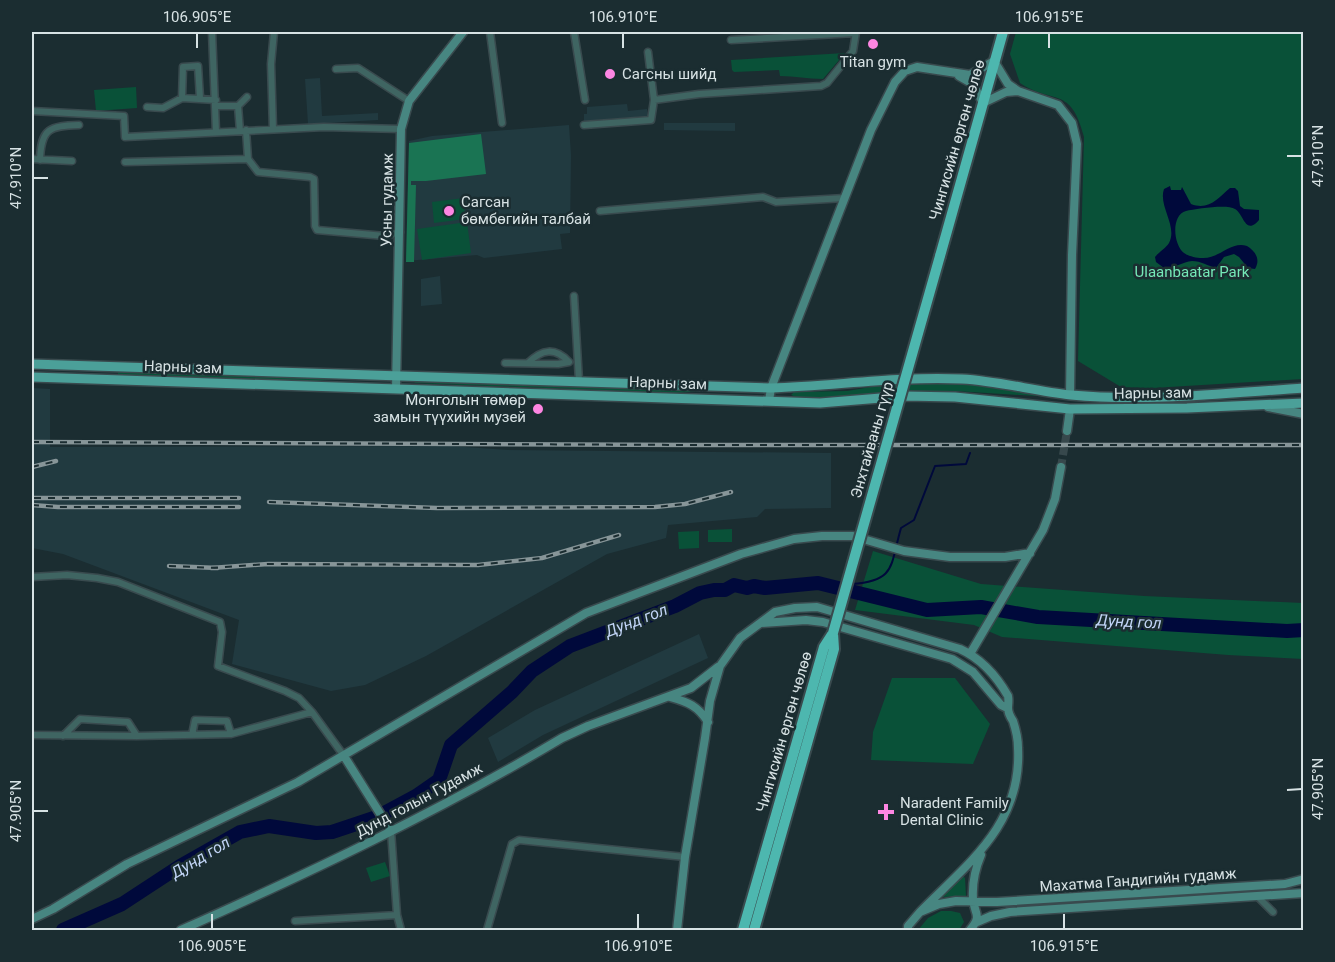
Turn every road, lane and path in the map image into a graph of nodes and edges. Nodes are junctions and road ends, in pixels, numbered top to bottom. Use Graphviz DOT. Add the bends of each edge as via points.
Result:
graph roads {
  1 [pos="212,32"];
  2 [pos="274,32"];
  3 [pos="463,32"];
  4 [pos="490,32"];
  5 [pos="574,32"];
  6 [pos="856,32"];
  7 [pos="1003,32"];
  8 [pos="731,40"];
  9 [pos="648,52"];
  10 [pos="994,61"];
  11 [pos="336,69"];
  12 [pos="956,74"];
  13 [pos="1018,91"];
  14 [pos="247,97"];
  15 [pos="182,98"];
  16 [pos="200,98"];
  17 [pos="585,100"];
  18 [pos="654,100"];
  19 [pos="409,101"];
  20 [pos="216,103"];
  21 [pos="983,103"];
  22 [pos="238,106"];
  23 [pos="147,107"];
  24 [pos="32,111"];
  25 [pos="502,123"];
  26 [pos="79,125"];
  27 [pos="584,125"];
  28 [pos="273,129"];
  29 [pos="401,129"];
  30 [pos="243,130"];
  31 [pos="216,132"];
  32 [pos="32,159"];
  33 [pos="248,159"];
  34 [pos="40,160"];
  35 [pos="72,161"];
  36 [pos="125,162"];
  37 [pos="845,198"];
  38 [pos="600,212"];
  39 [pos="400,232"];
  40 [pos="940,256"];
  41 [pos="574,296"];
  42 [pos="505,363"];
  43 [pos="528,363"];
  44 [pos="32,364"];
  45 [pos="108,367"];
  46 [pos="396,376"];
  47 [pos="32,377"];
  48 [pos="81,379"];
  49 [pos="579,381"];
  50 [pos="771,388"];
  51 [pos="1304,388"];
  52 [pos="396,389"];
  53 [pos="1070,394"];
  54 [pos="769,401"];
  55 [pos="1304,403"];
  56 [pos="1261,405"];
  57 [pos="1070,409"];
  58 [pos="1304,414"];
  59 [pos="1067,431"];
  60 [pos="1061,466"];
  61 [pos="1030,553"];
  62 [pos="32,577"];
  63 [pos="760,623"];
  64 [pos="833,633"];
  65 [pos="970,654"];
  66 [pos="720,666"];
  67 [pos="670,697"];
  68 [pos="1007,708"];
  69 [pos="312,712"];
  70 [pos="708,722"];
  71 [pos="231,734"];
  72 [pos="32,735"];
  73 [pos="192,735"];
  74 [pos="63,736"];
  75 [pos="137,736"];
  76 [pos="344,756"];
  77 [pos="391,831"];
  78 [pos="983,850"];
  79 [pos="685,857"];
  80 [pos="1304,879"];
  81 [pos="1304,892"];
  82 [pos="1257,896"];
  83 [pos="973,903"];
  84 [pos="920,912"];
  85 [pos="1273,912"];
  86 [pos="397,915"];
  87 [pos="32,919"];
  88 [pos="295,921"];
  89 [pos="977,922"];
  90 [pos="907,929"];
  91 [pos="181,930"];
  92 [pos="401,930"];
  93 [pos="487,930"];
  94 [pos="677,930"];
  95 [pos="743,930"];
  96 [pos="754,930"];
  97 [pos="970,930"];
  1 -- 20 [label="street"];
  2 -- 28 [label="street" via="270,64"];
  3 -- 19 [label="main road, Усны гудамж"];
  4 -- 25 [label="street"];
  5 -- 17 [label="street"];
  6 -- 8 [label="street"];
  6 -- 18 [label="street" via="853,51 821,86"];
  7 -- 10 [label="highway, Чингисийн өргөн чөлөө"];
  9 -- 18 [label="street"];
  10 -- 12 [label="main road" via="970,75"];
  10 -- 13 [label="main road" via="1008,84"];
  10 -- 21 [label="highway, Чингисийн өргөн чөлөө"];
  11 -- 19 [label="street" via="358,68"];
  12 -- 21 [label="main road" via="972,84"];
  12 -- 37 [label="main road" via="922,67 905,71 895,81"];
  13 -- 21 [label="main road"];
  13 -- 53 [label="main road" via="1058,105 1072,123 1077,144"];
  14 -- 22 [label="street"];
  15 -- 16 [label="street"];
  15 -- 16 [label="street" via="183,67 198,66"];
  15 -- 23 [label="street" via="163,108"];
  16 -- 20 [label="street"];
  18 -- 27 [label="street" via="651,120"];
  19 -- 29 [label="main road, Усны гудамж"];
  20 -- 22 [label="street"];
  20 -- 31 [label="street"];
  21 -- 40 [label="highway, Чингисийн өргөн чөлөө"];
  22 -- 30 [label="street"];
  24 -- 31 [label="street" via="124,116 125,137"];
  26 -- 34 [label="street" via="48,130 40,144"];
  28 -- 29 [label="street"];
  28 -- 30 [label="street"];
  29 -- 39 [label="main road, Усны гудамж"];
  30 -- 31 [label="street"];
  30 -- 33 [label="street"];
  32 -- 34 [label="street"];
  33 -- 36 [label="street"];
  33 -- 39 [label="street" via="258,172 314,179 317,230 385,236"];
  34 -- 35 [label="street"];
  37 -- 38 [label="street" via="776,202 764,197"];
  37 -- 50 [label="main road"];
  39 -- 46 [label="main road, Усны гудамж"];
  40 -- 64 [label="highway, Энхтайваны гүүр, bridge"];
  41 -- 49 [label="street"];
  42 -- 43 [label="street"];
  43 -- 43 [label="street" via="549,350 569,362 558,364"];
  44 -- 45 [label="main road, Нарны зам"];
  45 -- 46 [label="main road, Нарны зам"];
  45 -- 48 [label="main road" via="115,370 113,375"];
  46 -- 49 [label="main road, Нарны зам"];
  46 -- 52 [label="main road, Усны гудамж"];
  47 -- 48 [label="main road, Нарны зам"];
  48 -- 52 [label="main road, Нарны зам"];
  49 -- 50 [label="main road, Нарны зам"];
  50 -- 53 [label="main road, Нарны зам" via="964,379"];
  50 -- 54 [label="main road"];
  51 -- 53 [label="main road, Нарны зам" via="1176,396"];
  52 -- 54 [label="main road, Нарны зам"];
  54 -- 57 [label="main road, Нарны зам" via="820,403 904,396 955,397"];
  55 -- 56 [label="main road, Нарны зам"];
  56 -- 57 [label="main road, Нарны зам"];
  56 -- 58 [label="main road"];
  57 -- 59 [label="main road"];
  60 -- 61 [label="main road" via="1055,499"];
  61 -- 65 [label="main road"];
  61 -- 76 [label="main road" via="960,558 904,551 853,536 822,536 794,539 741,554 586,613"];
  62 -- 69 [label="street" via="67,575 118,582 213,618 220,622 222,632 218,666 285,690"];
  63 -- 65 [label="main road" via="782,610 817,607"];
  63 -- 66 [label="main road" via="740,638"];
  63 -- 68 [label="main road" via="823,622 952,660 973,672"];
  64 -- 95 [label="highway, Чингисийн өргөн чөлөө" via="824,646"];
  64 -- 96 [label="highway, Чингисийн өргөн чөлөө" via="834,649"];
  65 -- 68 [label="main road" via="996,677 1008,696"];
  66 -- 67 [label="main road, Дунд голын Гудамж" via="691,688"];
  66 -- 70 [label="main road"];
  67 -- 70 [label="main road" via="693,704"];
  67 -- 77 [label="main road, Дунд голын Гудамж" via="571,734"];
  68 -- 78 [label="main road" via="1016,730 1016,784 1005,815"];
  69 -- 71 [label="street"];
  69 -- 76 [label="street"];
  70 -- 79 [label="main road"];
  71 -- 73 [label="street"];
  71 -- 73 [label="street" via="227,722 195,720"];
  72 -- 74 [label="street"];
  73 -- 75 [label="street"];
  74 -- 75 [label="street"];
  74 -- 75 [label="street" via="80,719 128,722"];
  76 -- 77 [label="main road"];
  76 -- 87 [label="main road" via="127,864"];
  77 -- 86 [label="street"];
  77 -- 91 [label="main road, Дунд голын Гудамж"];
  78 -- 83 [label="main road" via="974,873"];
  78 -- 84 [label="main road"];
  79 -- 93 [label="street" via="519,840 512,844"];
  79 -- 94 [label="main road"];
  80 -- 83 [label="main road, Махатма Гандигийн гудамж" via="1285,884"];
  81 -- 82 [label="main road, Махатма Гандигийн гудамж"];
  82 -- 85 [label="street"];
  82 -- 89 [label="main road, Махатма Гандигийн гудамж" via="1010,912"];
  83 -- 84 [label="main road, Махатма Гандигийн гудамж" via="945,903"];
  83 -- 89 [label="main road"];
  84 -- 90 [label="main road"];
  86 -- 88 [label="street"];
  86 -- 92 [label="street"];
  89 -- 97 [label="main road"];
}
